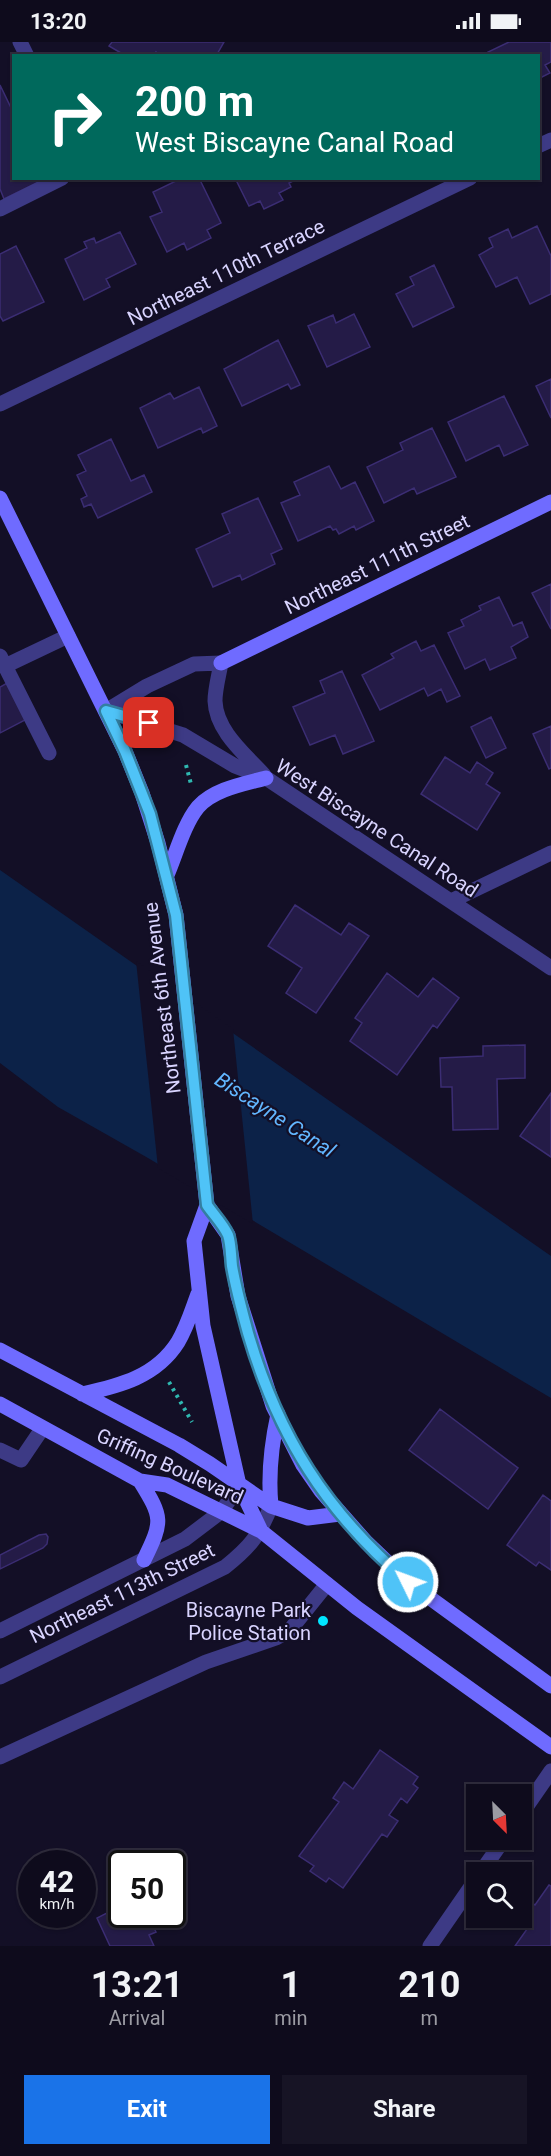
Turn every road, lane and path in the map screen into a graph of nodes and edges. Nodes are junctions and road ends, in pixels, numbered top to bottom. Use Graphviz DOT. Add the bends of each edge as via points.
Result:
graph roads {
  1 [pos="58,180"];
  2 [pos="466,180"];
  3 [pos="0,209"];
  4 [pos="0,404"];
  5 [pos="0,498"];
  6 [pos="551,502"];
  7 [pos="68,636"];
  8 [pos="3,661"];
  9 [pos="221,663"];
  10 [pos="106,711"];
  11 [pos="49,753"];
  12 [pos="185,762"];
  13 [pos="266,778"];
  14 [pos="194,793"];
  15 [pos="551,853"];
  16 [pos="167,875"];
  17 [pos="451,902"];
  18 [pos="551,968"];
  19 [pos="207,1205"];
  20 [pos="199,1291"];
  21 [pos="0,1350"];
  22 [pos="167,1379"];
  23 [pos="82,1394"];
  24 [pos="0,1404"];
  25 [pos="278,1414"];
  26 [pos="42,1428"];
  27 [pos="187,1430"];
  28 [pos="0,1450"];
  29 [pos="140,1480"];
  30 [pos="239,1485"];
  31 [pos="271,1506"];
  32 [pos="222,1511"];
  33 [pos="340,1514"];
  34 [pos="261,1531"];
  35 [pos="144,1560"];
  36 [pos="327,1584"];
  37 [pos="0,1631"];
  38 [pos="0,1677"];
  39 [pos="551,1686"];
  40 [pos="551,1747"];
  41 [pos="0,1757"];
  42 [pos="551,1771"];
  43 [pos="532,1799"];
  44 [pos="466,1894"];
  45 [pos="430,1946"];
  1 -- 3 [label="street"];
  2 -- 4 [label="street, Northeast 110th Terrace"];
  5 -- 7 [label="main road, Northeast 6th Avenue"];
  6 -- 9 [label="main road, Northeast 111th Street"];
  7 -- 8 [label="street"];
  7 -- 10 [label="main road, Northeast 6th Avenue"];
  8 -- 11 [label="street"];
  9 -- 10 [label="street" via="194,664"];
  9 -- 13 [label="street" via="216,713 231,738"];
  10 -- 13 [label="street, West Biscayne Canal Road" via="183,735 235,766"];
  10 -- 16 [label="main road, Northeast 6th Avenue" via="142,793"];
  12 -- 14 [label="path"];
  13 -- 16 [label="main road" via="219,793 199,806"];
  13 -- 17 [label="street, West Biscayne Canal Road"];
  15 -- 17 [label="street"];
  16 -- 19 [label="main road, Northeast 6th Avenue" via="176,915"];
  17 -- 18 [label="street, West Biscayne Canal Road"];
  19 -- 20 [label="main road, Northeast 6th Avenue" via="194,1241"];
  19 -- 25 [label="main road, Northeast 6th Avenue" via="228,1235 238,1296"];
  20 -- 23 [label="main road" via="180,1337 159,1364 133,1381"];
  20 -- 30 [label="main road, Northeast 6th Avenue" via="208,1351"];
  21 -- 23 [label="main road, Griffing Boulevard"];
  22 -- 27 [label="path" via="194,1422"];
  23 -- 30 [label="main road, Griffing Boulevard" via="179,1445"];
  24 -- 26 [label="main road, Griffing Boulevard"];
  25 -- 31 [label="main road" via="271,1449"];
  25 -- 33 [label="main road, Northeast 6th Avenue" via="303,1464"];
  26 -- 28 [label="street" via="21,1460"];
  26 -- 29 [label="main road, Griffing Boulevard"];
  29 -- 32 [label="main road, Griffing Boulevard" via="167,1485"];
  29 -- 35 [label="main road" via="158,1513 159,1526"];
  30 -- 31 [label="main road, Griffing Boulevard"];
  30 -- 32 [label="street, Northeast 113th Street"];
  30 -- 34 [label="main road, Griffing Boulevard"];
  31 -- 33 [label="main road, Griffing Boulevard" via="308,1518"];
  31 -- 34 [label="street, Northeast 113th Street"];
  32 -- 34 [label="main road, Griffing Boulevard"];
  32 -- 35 [label="street, Northeast 113th Street" via="185,1539"];
  33 -- 39 [label="main road, Northeast 6th Avenue" via="408,1582"];
  34 -- 36 [label="main road, Griffing Boulevard"];
  34 -- 38 [label="street, Northeast 113th Street" via="225,1567"];
  35 -- 37 [label="street, Northeast 113th Street"];
  36 -- 40 [label="main road, Griffing Boulevard"];
  36 -- 41 [label="street" via="290,1630 276,1638 206,1662"];
  42 -- 43 [label="street"];
  44 -- 45 [label="street"];
}
